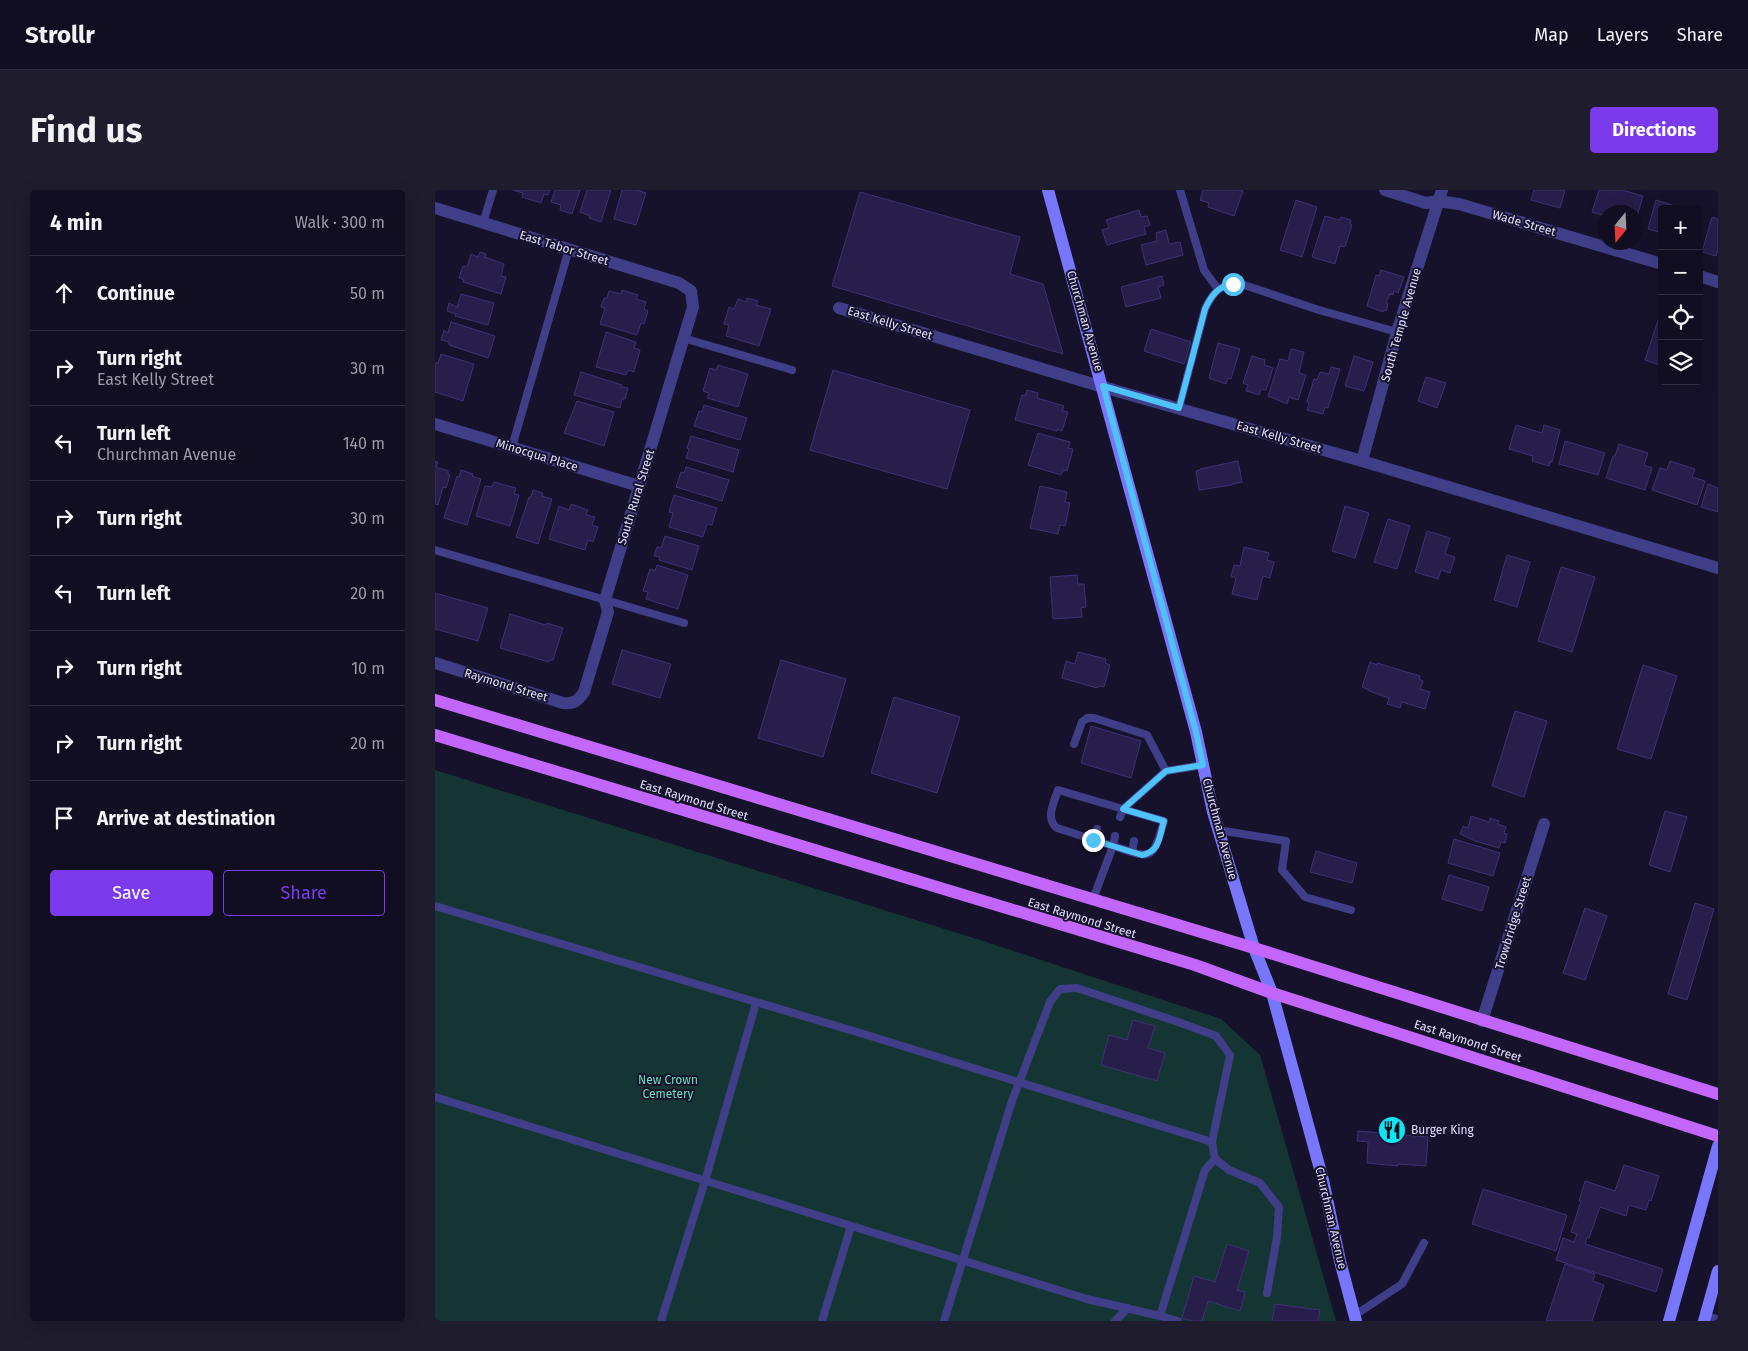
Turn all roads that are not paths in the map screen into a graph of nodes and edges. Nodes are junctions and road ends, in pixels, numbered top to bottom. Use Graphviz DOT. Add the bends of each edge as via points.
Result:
graph roads {
  1 [pos="493,190"];
  2 [pos="1048,190"];
  3 [pos="1181,190"];
  4 [pos="1385,190"];
  5 [pos="1440,196"];
  6 [pos="436,212"];
  7 [pos="483,223"];
  8 [pos="569,249"];
  9 [pos="1658,263"];
  10 [pos="1703,277"];
  11 [pos="1718,282"];
  12 [pos="1219,289"];
  13 [pos="691,291"];
  14 [pos="839,308"];
  15 [pos="1397,332"];
  16 [pos="683,338"];
  17 [pos="792,370"];
  18 [pos="1103,386"];
  19 [pos="1179,408"];
  20 [pos="435,424"];
  21 [pos="512,447"];
  22 [pos="1362,461"];
  23 [pos="639,486"];
  24 [pos="435,550"];
  25 [pos="1718,568"];
  26 [pos="605,600"];
  27 [pos="684,623"];
  28 [pos="435,663"];
  29 [pos="435,700"];
  30 [pos="577,702"];
  31 [pos="435,735"];
  32 [pos="1074,744"];
  33 [pos="1203,765"];
  34 [pos="1166,771"];
  35 [pos="1123,809"];
  36 [pos="1120,817"];
  37 [pos="1075,823"];
  38 [pos="1544,824"];
  39 [pos="1097,828"];
  40 [pos="1218,830"];
  41 [pos="1071,832"];
  42 [pos="1115,836"];
  43 [pos="1093,840"];
  44 [pos="1134,841"];
  45 [pos="1113,846"];
  46 [pos="1132,852"];
  47 [pos="1093,900"];
  48 [pos="435,906"];
  49 [pos="1351,910"];
  50 [pos="1254,948"];
  51 [pos="1272,994"];
  52 [pos="756,1003"];
  53 [pos="1482,1021"];
  54 [pos="1020,1083"];
  55 [pos="1718,1094"];
  56 [pos="435,1098"];
  57 [pos="1718,1136"];
  58 [pos="1212,1142"];
  59 [pos="1718,1146"];
  60 [pos="1215,1159"];
  61 [pos="705,1181"];
  62 [pos="851,1226"];
  63 [pos="1424,1243"];
  64 [pos="963,1261"];
  65 [pos="1718,1270"];
  66 [pos="1267,1292"];
  67 [pos="1128,1308"];
  68 [pos="1161,1316"];
  69 [pos="1355,1318"];
  70 [pos="1705,1318"];
  71 [pos="1718,1319"];
  72 [pos="661,1321"];
  73 [pos="822,1321"];
  74 [pos="944,1321"];
  75 [pos="1115,1321"];
  76 [pos="1178,1321"];
  77 [pos="1669,1321"];
  1 -- 7 [label="lane"];
  2 -- 18 [label="main road, Churchman Avenue"];
  3 -- 12 [label="lane" via="1204,270"];
  4 -- 5 [label="street, Wade Street" via="1426,203"];
  5 -- 9 [label="street, Wade Street"];
  5 -- 15 [label="street, South Temple Avenue"];
  6 -- 7 [label="street, East Tabor Street"];
  7 -- 8 [label="street, East Tabor Street"];
  8 -- 13 [label="street, East Tabor Street" via="679,283"];
  8 -- 21 [label="lane"];
  10 -- 11 [label="street"];
  12 -- 15 [label="lane" via="1233,284 1244,286"];
  12 -- 19 [label="lane" via="1205,309"];
  13 -- 16 [label="street, South Rural Street" via="693,307"];
  14 -- 18 [label="street, East Kelly Street"];
  15 -- 22 [label="street, South Temple Avenue"];
  16 -- 17 [label="lane"];
  16 -- 23 [label="street, South Rural Street"];
  18 -- 19 [label="street, East Kelly Street"];
  18 -- 33 [label="main road, Churchman Avenue"];
  19 -- 22 [label="street, East Kelly Street"];
  20 -- 21 [label="street, Minocqua Place"];
  21 -- 23 [label="street, Minocqua Place"];
  22 -- 25 [label="street, East Kelly Street"];
  23 -- 26 [label="street, South Rural Street"];
  24 -- 26 [label="lane"];
  26 -- 27 [label="lane"];
  26 -- 30 [label="street, South Rural Street" via="608,612"];
  28 -- 30 [label="street, Raymond Street" via="563,703"];
  29 -- 47 [label="main road, East Raymond Street"];
  31 -- 51 [label="main road, East Raymond Street" via="1195,966"];
  32 -- 34 [label="lane" via="1082,722 1094,718 1147,735"];
  33 -- 34 [label="lane"];
  33 -- 40 [label="main road, Churchman Avenue"];
  34 -- 35 [label="lane"];
  35 -- 36 [label="lane"];
  35 -- 41 [label="lane" via="1082,800 1058,786 1050,818 1057,828"];
  35 -- 46 [label="lane" via="1141,819 1164,821 1156,848 1150,854"];
  37 -- 41 [label="lane"];
  38 -- 53 [label="street, Trowbridge Street"];
  39 -- 43 [label="lane"];
  40 -- 49 [label="lane" via="1286,841 1282,870 1305,897"];
  40 -- 50 [label="main road, Churchman Avenue"];
  41 -- 43 [label="lane"];
  42 -- 45 [label="lane"];
  43 -- 45 [label="lane"];
  44 -- 46 [label="lane"];
  45 -- 46 [label="lane"];
  45 -- 47 [label="lane"];
  47 -- 50 [label="main road, East Raymond Street"];
  48 -- 52 [label="lane"];
  50 -- 51 [label="main road, Churchman Avenue"];
  50 -- 53 [label="main road, East Raymond Street"];
  51 -- 57 [label="main road, East Raymond Street"];
  51 -- 69 [label="main road, Churchman Avenue" via="1323,1180"];
  52 -- 54 [label="lane"];
  52 -- 61 [label="lane"];
  53 -- 55 [label="main road, East Raymond Street"];
  54 -- 58 [label="lane"];
  54 -- 58 [label="lane" via="1050,1002 1060,989 1077,988 1215,1036 1230,1055"];
  54 -- 64 [label="lane"];
  56 -- 61 [label="lane"];
  58 -- 60 [label="lane"];
  59 -- 77 [label="main road"];
  60 -- 66 [label="lane" via="1229,1170 1260,1183 1279,1207"];
  60 -- 68 [label="lane" via="1205,1170"];
  61 -- 62 [label="lane"];
  61 -- 72 [label="lane"];
  62 -- 64 [label="lane"];
  62 -- 73 [label="lane"];
  63 -- 69 [label="lane" via="1402,1284"];
  64 -- 67 [label="lane" via="1087,1299"];
  64 -- 74 [label="lane"];
  65 -- 70 [label="main road"];
  67 -- 68 [label="lane"];
  67 -- 75 [label="lane"];
  68 -- 76 [label="lane"];
  70 -- 71 [label="lane"];
}
